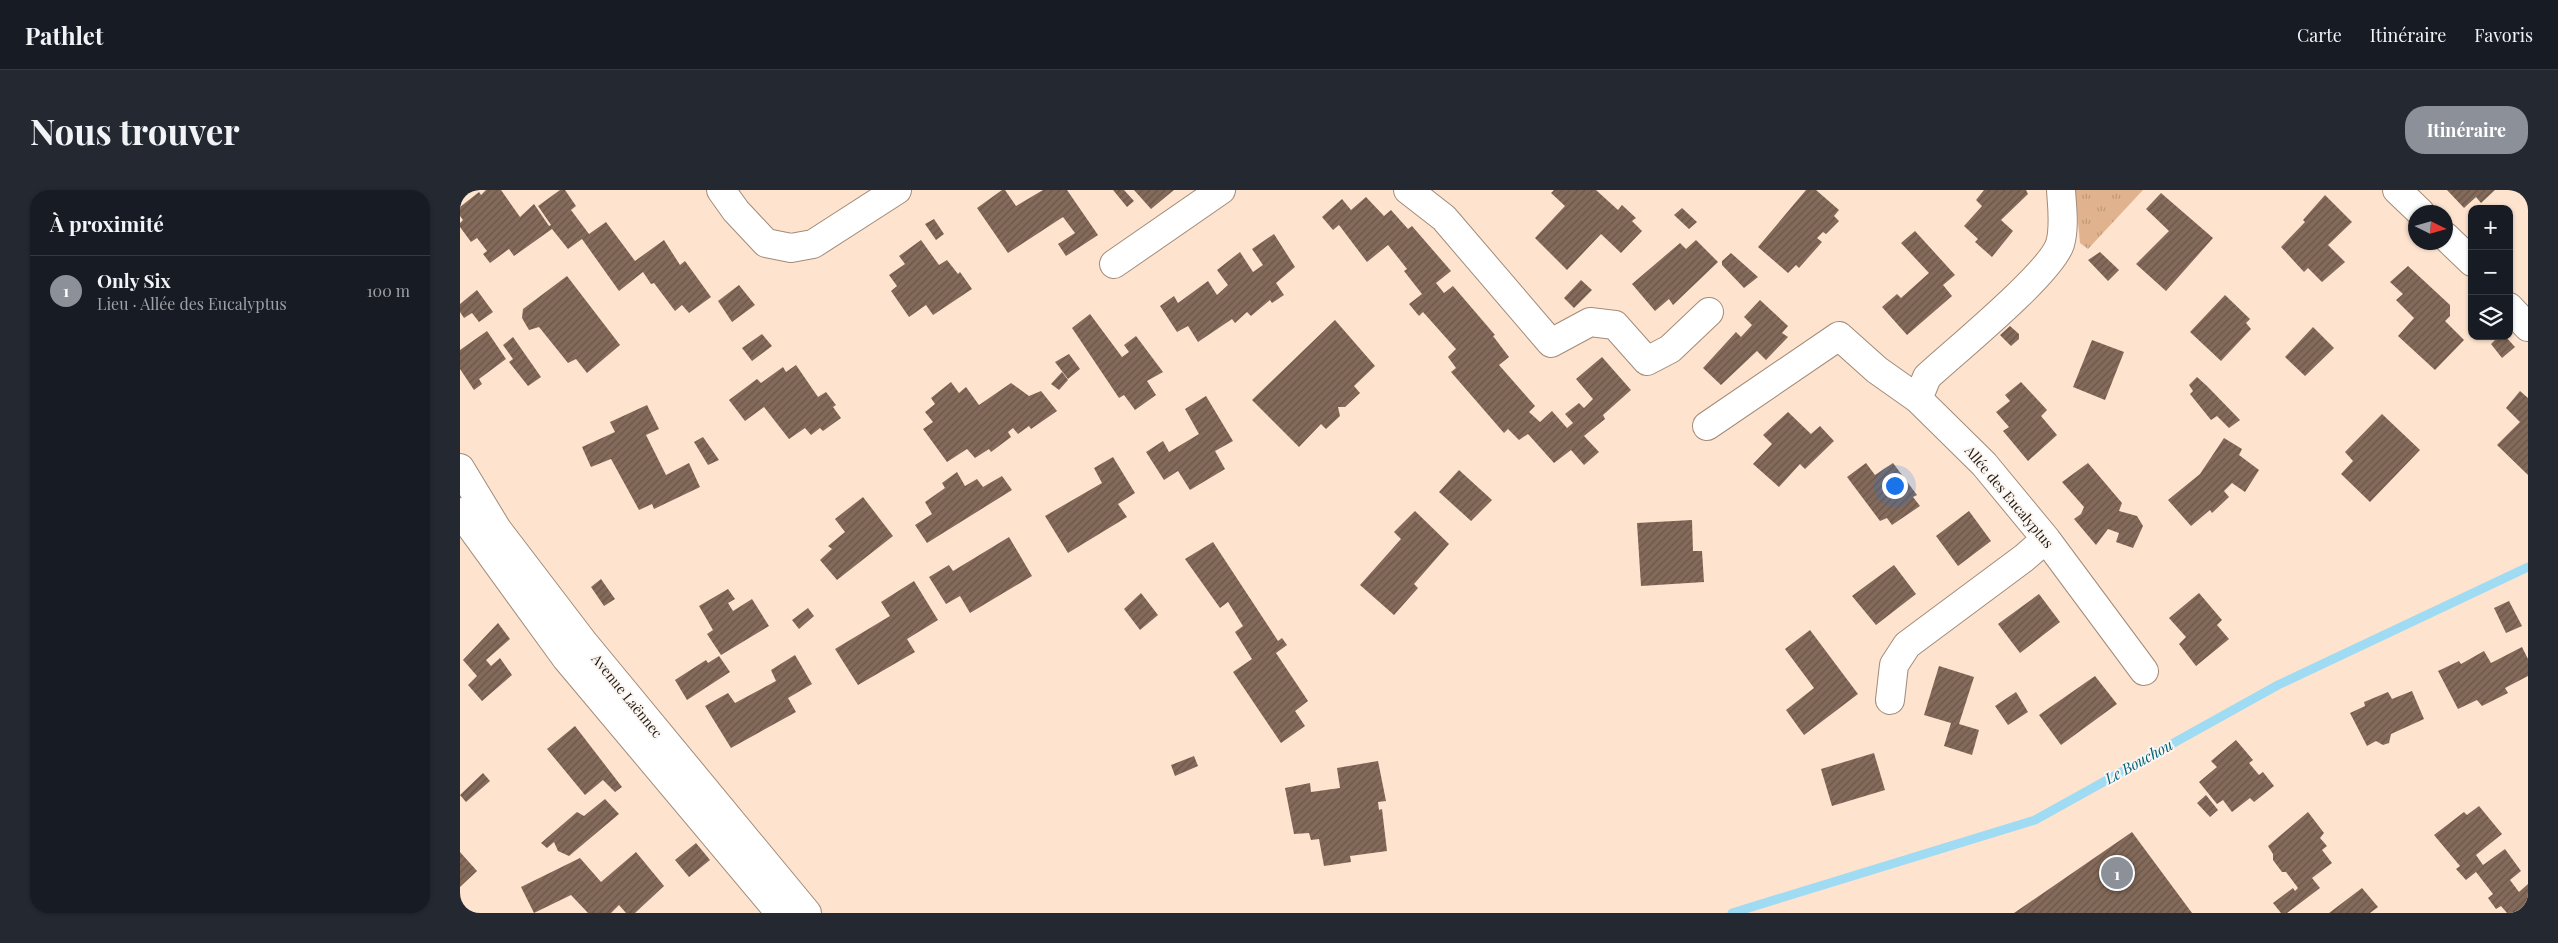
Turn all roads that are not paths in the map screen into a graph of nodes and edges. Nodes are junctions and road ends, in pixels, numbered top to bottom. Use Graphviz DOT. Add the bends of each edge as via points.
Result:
graph roads {
  1 [pos="721,190"];
  2 [pos="897,190"];
  3 [pos="1221,190"];
  4 [pos="1408,190"];
  5 [pos="2061,190"];
  6 [pos="2397,190"];
  7 [pos="2413,205"];
  8 [pos="2453,244"];
  9 [pos="2468,258"];
  10 [pos="1114,264"];
  11 [pos="2513,311"];
  12 [pos="1709,312"];
  13 [pos="2528,327"];
  14 [pos="1918,399"];
  15 [pos="1707,426"];
  16 [pos="460,468"];
  17 [pos="460,512"];
  18 [pos="2046,539"];
  19 [pos="2144,672"];
  20 [pos="1890,700"];
  21 [pos="780,913"];
  22 [pos="807,913"];
  1 -- 2 [label="main road" via="766,243 791,248 813,244"];
  3 -- 10 [label="main road"];
  4 -- 12 [label="main road" via="1444,218 1550,343 1590,322 1614,324 1647,360 1670,349"];
  5 -- 14 [label="main road" via="2063,220 2060,245 2039,275 1927,377"];
  6 -- 7 [label="main road"];
  8 -- 9 [label="main road"];
  11 -- 13 [label="main road"];
  14 -- 15 [label="main road, Allée des Eucalyptus" via="1877,370 1840,336"];
  14 -- 18 [label="main road, Allée des Eucalyptus" via="1984,464"];
  16 -- 22 [label="main road, Avenue Laënnec" via="497,529 578,636"];
  17 -- 21 [label="main road, Avenue Laënnec" via="566,658"];
  18 -- 19 [label="main road, Allée des Eucalyptus"];
  18 -- 20 [label="main road" via="1907,645 1894,665"];
}
